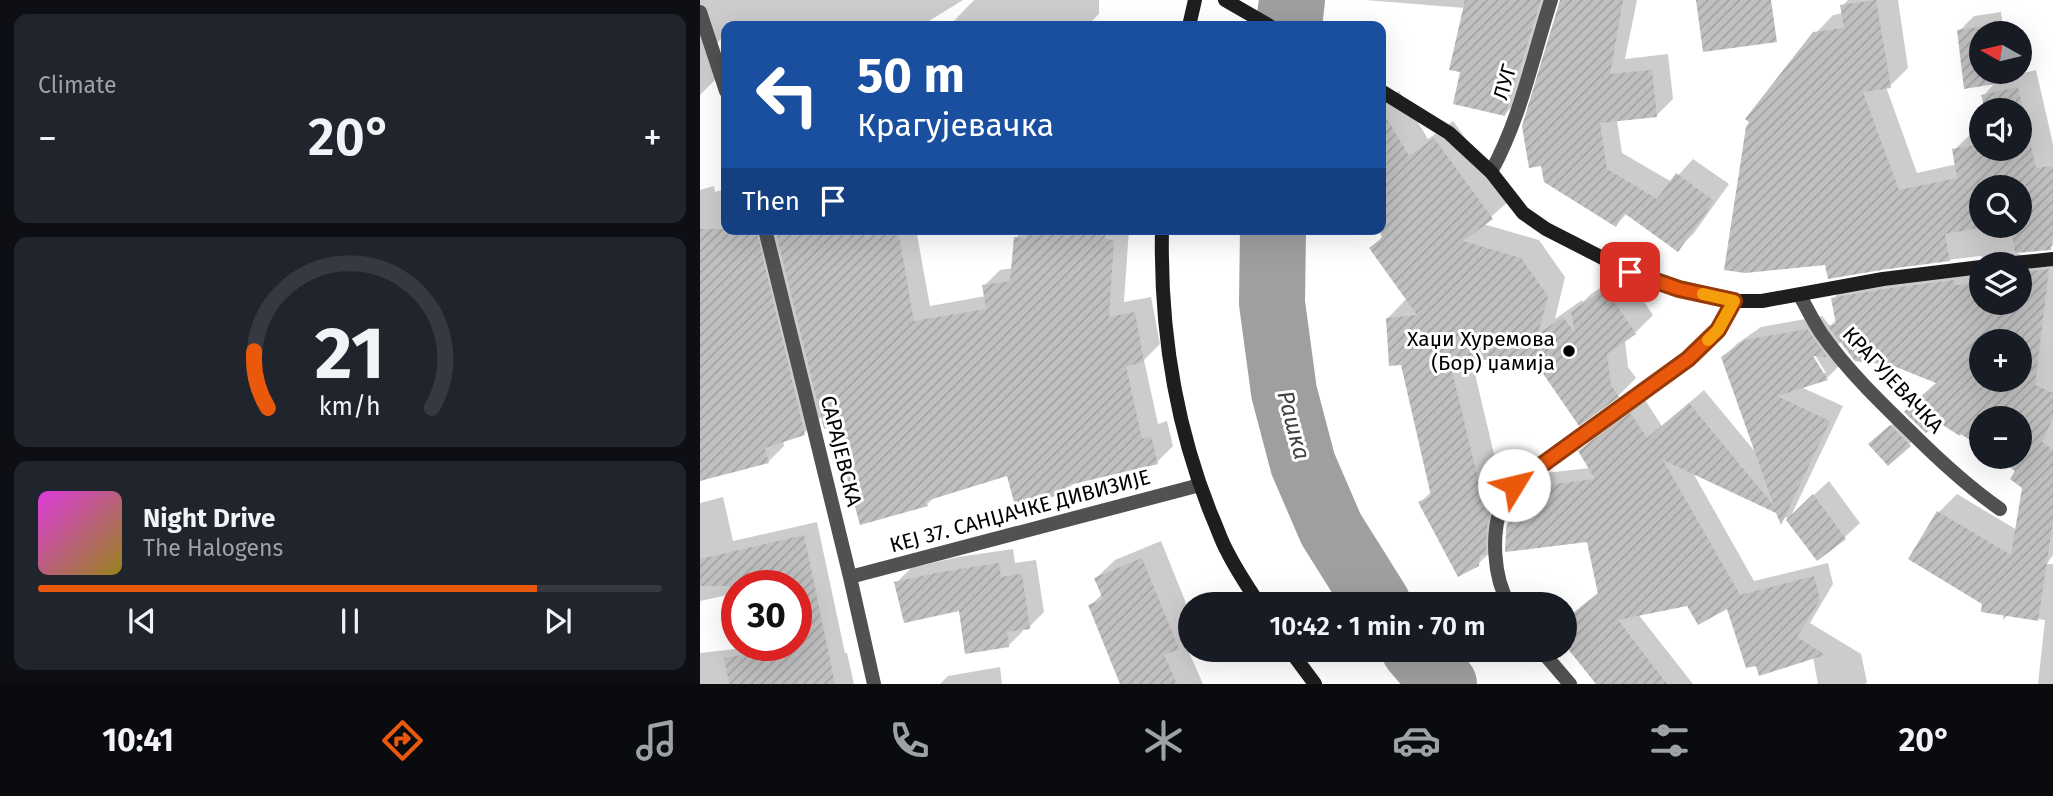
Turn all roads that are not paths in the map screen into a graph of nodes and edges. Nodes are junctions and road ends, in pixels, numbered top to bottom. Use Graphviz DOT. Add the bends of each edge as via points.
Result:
graph roads {
  1 [pos="1195,0"];
  2 [pos="1551,0"];
  3 [pos="1230,3"];
  4 [pos="700,12"];
  5 [pos="1190,21"];
  6 [pos="1261,21"];
  7 [pos="721,76"];
  8 [pos="1386,94"];
  9 [pos="1491,172"];
  10 [pos="766,235"];
  11 [pos="1162,235"];
  12 [pos="2053,259"];
  13 [pos="2032,261"];
  14 [pos="1969,268"];
  15 [pos="1800,296"];
  16 [pos="1734,301"];
  17 [pos="1200,485"];
  18 [pos="2000,509"];
  19 [pos="850,577"];
  20 [pos="1252,592"];
  21 [pos="1503,592"];
  22 [pos="1299,662"];
  23 [pos="1551,662"];
  24 [pos="874,684"];
  25 [pos="1315,684"];
  26 [pos="1570,684"];
  1 -- 5 [label="street"];
  2 -- 9 [label="street, ЛУГ" via="1515,121"];
  3 -- 6 [label="street"];
  4 -- 7 [label="street"];
  8 -- 9 [label="street" via="1449,133"];
  9 -- 16 [label="street" via="1523,213 1573,244 1630,272"];
  10 -- 19 [label="street, САРАЈЕВСКА"];
  11 -- 17 [label="street" via="1171,367"];
  12 -- 13 [label="street"];
  14 -- 15 [label="street"];
  15 -- 16 [label="street"];
  15 -- 18 [label="street, КРАГУЈЕВАЧКА" via="1820,331 1883,405 1944,466"];
  16 -- 21 [label="street" via="1718,330 1688,359 1514,485 1496,526"];
  17 -- 19 [label="street, КЕЈ 37. САНЏАЧКЕ ДИВИЗИЈЕ"];
  17 -- 20 [label="street" via="1227,552"];
  19 -- 24 [label="street, САРАЈЕВСКА"];
  22 -- 25 [label="street"];
  23 -- 26 [label="street"];
}
